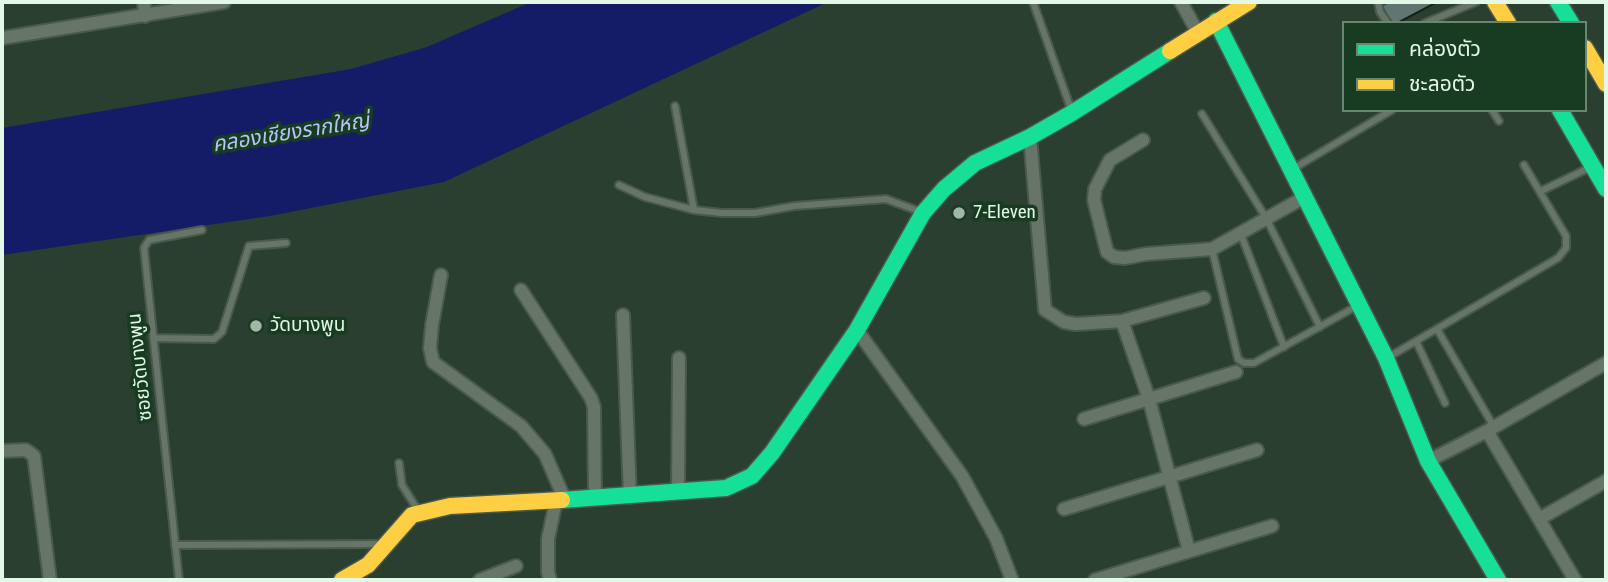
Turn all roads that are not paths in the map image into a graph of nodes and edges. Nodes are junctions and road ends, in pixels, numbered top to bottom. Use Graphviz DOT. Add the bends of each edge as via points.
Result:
graph roads {
  1 [pos="144,2"];
  2 [pos="224,2"];
  3 [pos="1033,2"];
  4 [pos="1181,2"];
  5 [pos="1249,2"];
  6 [pos="1378,2"];
  7 [pos="1476,2"];
  8 [pos="1495,2"];
  9 [pos="1558,2"];
  10 [pos="145,16"];
  11 [pos="1216,21"];
  12 [pos="1387,21"];
  13 [pos="1430,21"];
  14 [pos="1507,21"];
  15 [pos="1570,21"];
  16 [pos="1198,33"];
  17 [pos="2,38"];
  18 [pos="1587,50"];
  19 [pos="1601,64"];
  20 [pos="1606,84"];
  21 [pos="675,106"];
  22 [pos="1389,112"];
  23 [pos="1493,112"];
  24 [pos="1561,112"];
  25 [pos="1072,113"];
  26 [pos="1202,114"];
  27 [pos="1499,121"];
  28 [pos="1030,136"];
  29 [pos="1143,140"];
  30 [pos="1524,165"];
  31 [pos="1593,166"];
  32 [pos="1291,170"];
  33 [pos="619,184"];
  34 [pos="1606,189"];
  35 [pos="1541,191"];
  36 [pos="1303,198"];
  37 [pos="694,210"];
  38 [pos="923,213"];
  39 [pos="1266,218"];
  40 [pos="202,230"];
  41 [pos="1240,232"];
  42 [pos="286,243"];
  43 [pos="1212,249"];
  44 [pos="441,275"];
  45 [pos="521,290"];
  46 [pos="1204,298"];
  47 [pos="1357,306"];
  48 [pos="623,315"];
  49 [pos="1122,321"];
  50 [pos="1320,327"];
  51 [pos="1437,329"];
  52 [pos="857,330"];
  53 [pos="154,338"];
  54 [pos="1416,341"];
  55 [pos="1284,347"];
  56 [pos="679,358"];
  57 [pos="1385,358"];
  58 [pos="1606,363"];
  59 [pos="1236,372"];
  60 [pos="1149,399"];
  61 [pos="1446,403"];
  62 [pos="1084,419"];
  63 [pos="1490,429"];
  64 [pos="1257,450"];
  65 [pos="2,451"];
  66 [pos="1429,461"];
  67 [pos="399,463"];
  68 [pos="1169,477"];
  69 [pos="1606,481"];
  70 [pos="678,493"];
  71 [pos="631,497"];
  72 [pos="596,499"];
  73 [pos="560,500"];
  74 [pos="1064,509"];
  75 [pos="420,513"];
  76 [pos="1539,519"];
  77 [pos="1272,526"];
  78 [pos="386,544"];
  79 [pos="175,545"];
  80 [pos="1189,551"];
  81 [pos="516,566"];
  82 [pos="50,580"];
  83 [pos="179,580"];
  84 [pos="342,580"];
  85 [pos="480,580"];
  86 [pos="550,580"];
  87 [pos="1012,580"];
  88 [pos="1095,580"];
  89 [pos="1497,580"];
  90 [pos="1575,580"];
  1 -- 10 [label="street"];
  2 -- 10 [label="street"];
  3 -- 25 [label="lane"];
  4 -- 16 [label="street"];
  5 -- 11 [label="street"];
  6 -- 12 [label="lane"];
  7 -- 13 [label="lane"];
  8 -- 14 [label="street"];
  9 -- 15 [label="street"];
  10 -- 17 [label="street"];
  11 -- 16 [label="street"];
  11 -- 32 [label="street"];
  16 -- 25 [label="street"];
  18 -- 19 [label="street"];
  19 -- 20 [label="street"];
  21 -- 37 [label="lane"];
  22 -- 32 [label="lane"];
  23 -- 27 [label="lane"];
  24 -- 31 [label="street"];
  25 -- 28 [label="street"];
  26 -- 39 [label="lane"];
  28 -- 38 [label="street" via="975,163"];
  28 -- 49 [label="street" via="1045,310 1076,324"];
  29 -- 43 [label="street" via="1110,160 1095,189 1107,252 1125,258"];
  30 -- 35 [label="lane"];
  31 -- 34 [label="street"];
  31 -- 35 [label="lane"];
  32 -- 36 [label="street"];
  33 -- 37 [label="lane" via="645,197"];
  35 -- 51 [label="lane" via="1566,236 1566,248 1558,258"];
  36 -- 39 [label="street"];
  36 -- 47 [label="street"];
  37 -- 38 [label="lane" via="755,213 886,199"];
  38 -- 52 [label="street"];
  39 -- 41 [label="street"];
  39 -- 50 [label="lane"];
  40 -- 53 [label="lane, ซอยวัดบางพูน" via="145,243"];
  41 -- 43 [label="street"];
  41 -- 55 [label="lane"];
  42 -- 53 [label="lane" via="249,246 222,332 214,339"];
  43 -- 55 [label="lane" via="1238,359 1254,363"];
  44 -- 73 [label="street" via="432,325 433,362 521,426 545,454"];
  45 -- 72 [label="street" via="591,398"];
  46 -- 49 [label="street"];
  47 -- 50 [label="lane"];
  47 -- 57 [label="street"];
  48 -- 71 [label="street"];
  49 -- 60 [label="street"];
  50 -- 55 [label="lane"];
  51 -- 54 [label="lane"];
  51 -- 63 [label="lane"];
  52 -- 70 [label="street" via="752,476 726,488"];
  52 -- 87 [label="street" via="962,476 996,538"];
  53 -- 79 [label="lane, ซอยวัดบางพูน"];
  54 -- 57 [label="lane"];
  54 -- 61 [label="lane"];
  56 -- 70 [label="street"];
  57 -- 66 [label="street"];
  58 -- 63 [label="street"];
  59 -- 60 [label="street"];
  60 -- 62 [label="street"];
  60 -- 68 [label="street"];
  63 -- 66 [label="street"];
  63 -- 76 [label="street"];
  64 -- 68 [label="street"];
  65 -- 82 [label="street" via="26,450 34,456"];
  66 -- 89 [label="street"];
  67 -- 75 [label="lane" via="402,485"];
  68 -- 74 [label="street"];
  68 -- 80 [label="street"];
  69 -- 76 [label="street"];
  70 -- 71 [label="street"];
  71 -- 72 [label="street"];
  72 -- 73 [label="street"];
  73 -- 75 [label="street" via="450,506"];
  73 -- 86 [label="street" via="548,539"];
  75 -- 78 [label="street" via="412,515"];
  76 -- 90 [label="street"];
  77 -- 80 [label="street"];
  78 -- 79 [label="lane"];
  78 -- 84 [label="street" via="368,565"];
  79 -- 83 [label="lane, ซอยวัดบางพูน"];
  80 -- 88 [label="street"];
  81 -- 85 [label="street"];
}
